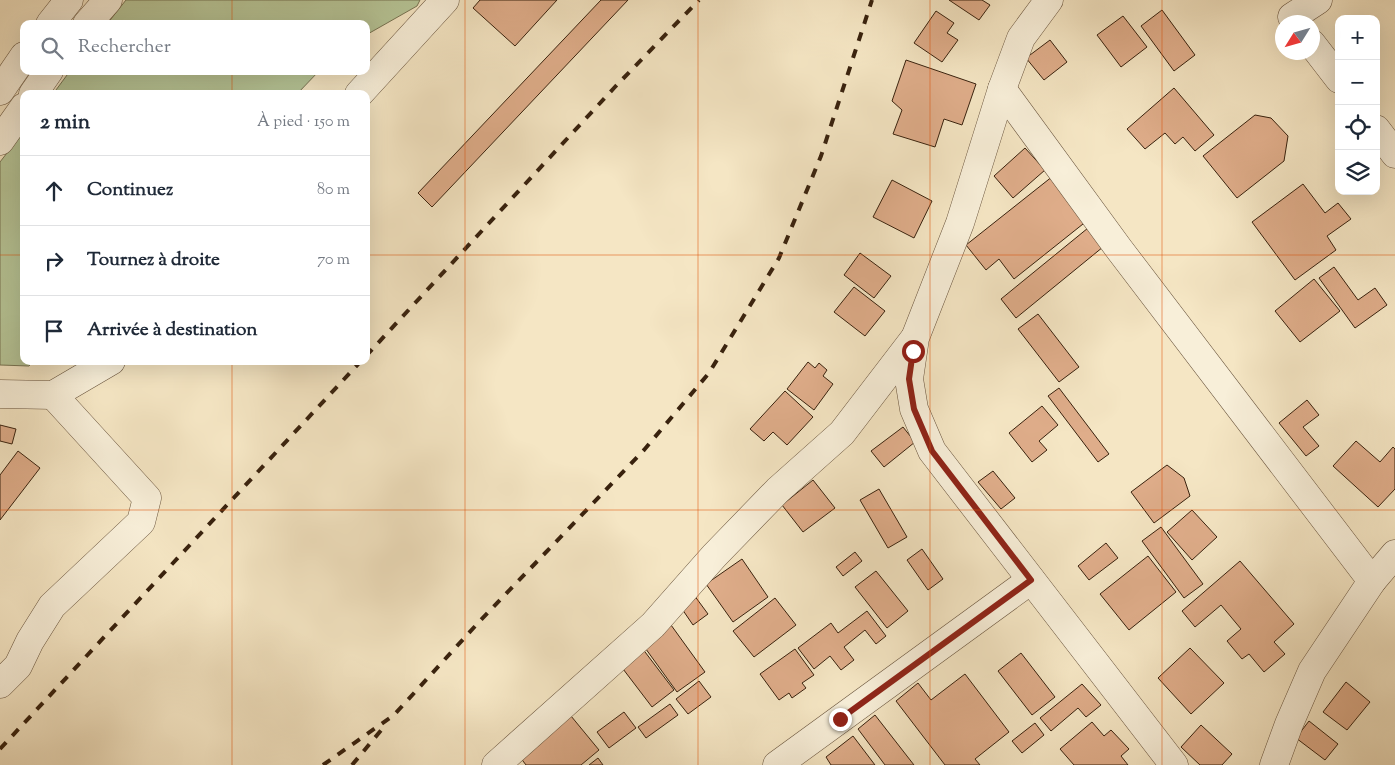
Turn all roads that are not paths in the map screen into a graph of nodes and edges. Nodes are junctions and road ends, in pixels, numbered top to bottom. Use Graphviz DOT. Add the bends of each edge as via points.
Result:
graph roads {
  1 [pos="69,0"];
  2 [pos="108,0"];
  3 [pos="446,0"];
  4 [pos="1049,0"];
  5 [pos="1318,0"];
  6 [pos="1289,13"];
  7 [pos="53,20"];
  8 [pos="90,20"];
  9 [pos="1320,54"];
  10 [pos="20,62"];
  11 [pos="1335,74"];
  12 [pos="46,75"];
  13 [pos="1,89"];
  14 [pos="1002,89"];
  15 [pos="36,90"];
  16 [pos="363,90"];
  17 [pos="20,103"];
  18 [pos="20,112"];
  19 [pos="1380,134"];
  20 [pos="0,141"];
  21 [pos="1395,154"];
  22 [pos="915,338"];
  23 [pos="104,365"];
  24 [pos="0,394"];
  25 [pos="53,394"];
  26 [pos="1395,554"];
  27 [pos="1031,580"];
  28 [pos="1372,581"];
  29 [pos="0,684"];
  30 [pos="496,765"];
  31 [pos="777,765"];
  32 [pos="1174,765"];
  33 [pos="1274,765"];
  1 -- 7 [label="street"];
  2 -- 8 [label="street"];
  3 -- 16 [label="street"];
  4 -- 14 [label="street" via="1021,38"];
  5 -- 6 [label="street"];
  9 -- 11 [label="street"];
  10 -- 13 [label="street"];
  12 -- 15 [label="street"];
  13 -- 17 [label="street"];
  14 -- 22 [label="street" via="960,223"];
  14 -- 28 [label="street" via="1119,249"];
  18 -- 20 [label="street"];
  19 -- 21 [label="street"];
  22 -- 27 [label="street" via="909,379 914,409 932,451"];
  22 -- 30 [label="street" via="842,433 778,490 653,625"];
  23 -- 25 [label="street"];
  24 -- 25 [label="street"];
  25 -- 29 [label="street" via="146,498 141,522 52,606 18,666"];
  26 -- 28 [label="street"];
  27 -- 31 [label="street"];
  27 -- 32 [label="street"];
  28 -- 33 [label="street" via="1312,671"];
}
